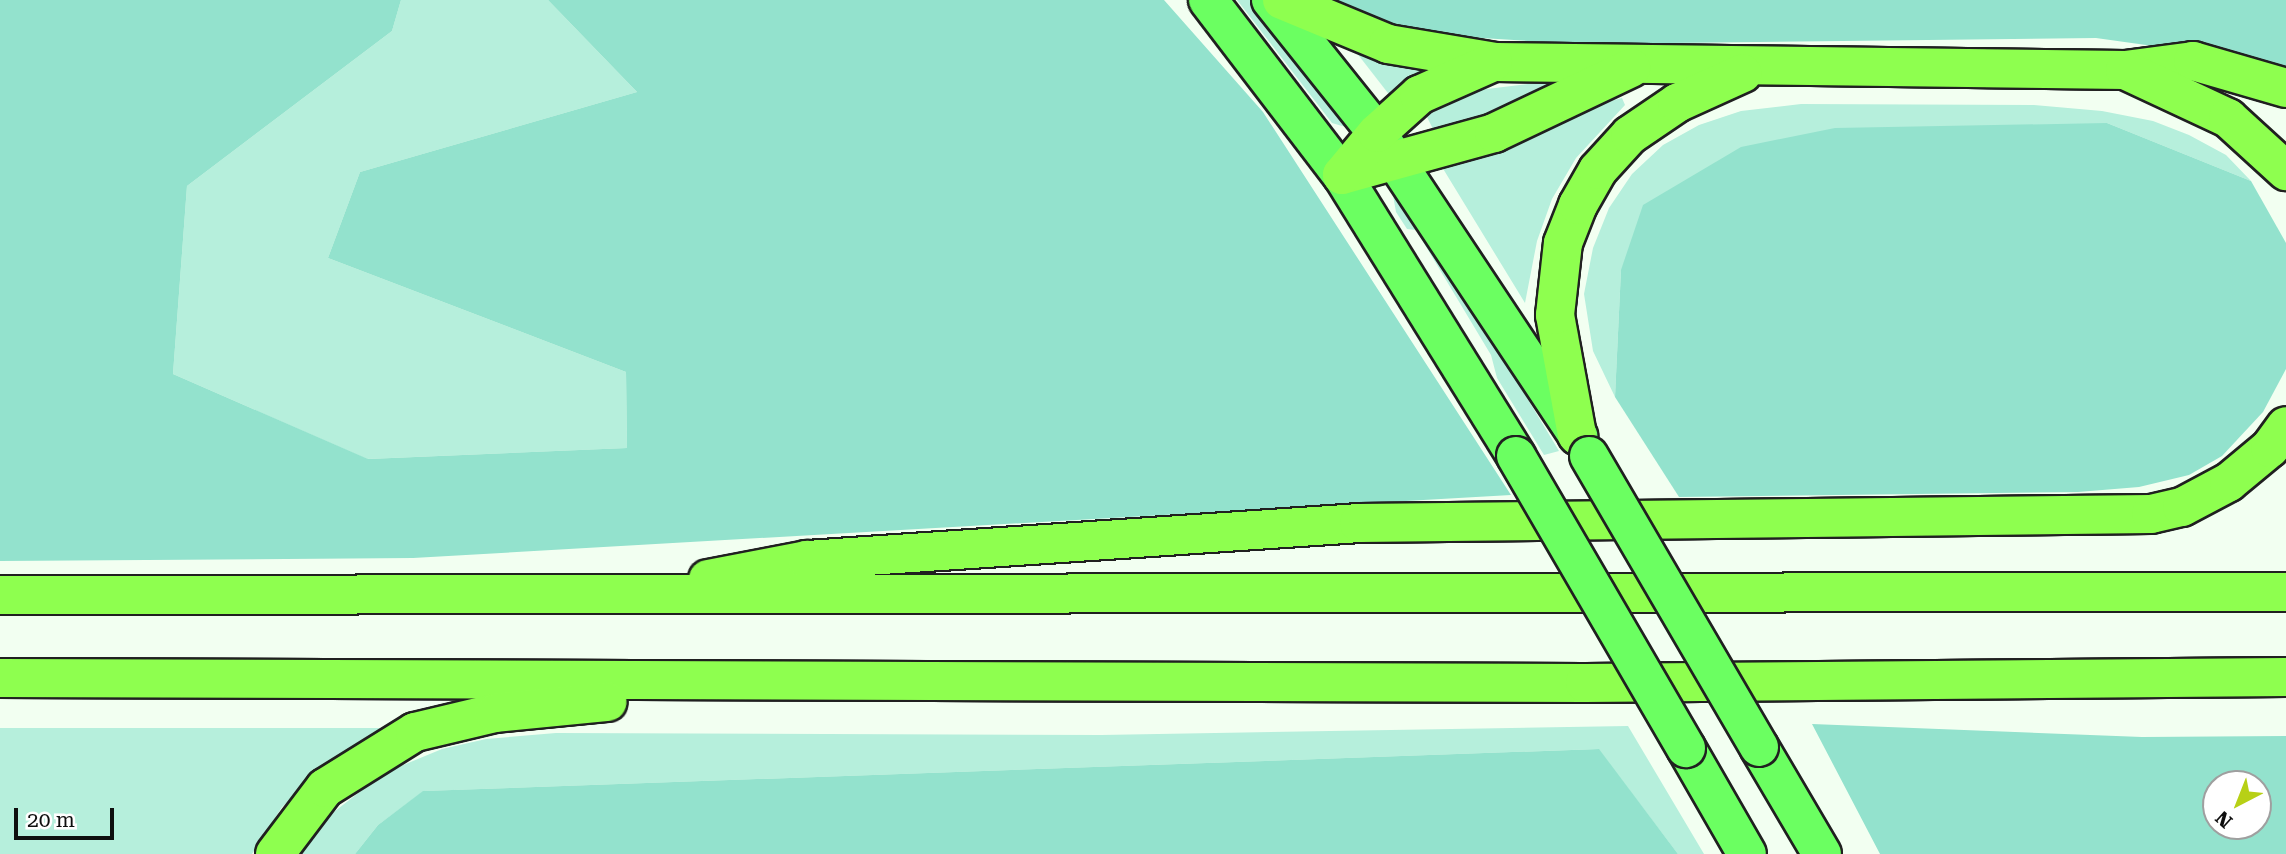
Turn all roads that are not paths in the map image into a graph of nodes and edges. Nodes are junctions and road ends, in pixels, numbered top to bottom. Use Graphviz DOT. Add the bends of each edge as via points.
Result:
graph roads {
  1 [pos="1208,0"];
  2 [pos="1271,0"];
  3 [pos="1282,0"];
  4 [pos="1495,62"];
  5 [pos="1636,65"];
  6 [pos="1754,68"];
  7 [pos="2125,70"];
  8 [pos="2286,88"];
  9 [pos="1387,147"];
  10 [pos="2286,171"];
  11 [pos="1342,175"];
  12 [pos="2286,426"];
  13 [pos="1583,446"];
  14 [pos="2286,592"];
  15 [pos="0,595"];
  16 [pos="617,597"];
  17 [pos="2286,677"];
  18 [pos="0,678"];
  19 [pos="811,682"];
  20 [pos="275,854"];
  21 [pos="1747,854"];
  22 [pos="1822,854"];
  1 -- 11 [label="main road"];
  2 -- 9 [label="main road"];
  3 -- 4 [label="highway" via="1388,44"];
  4 -- 5 [label="highway"];
  4 -- 9 [label="highway" via="1432,86"];
  5 -- 6 [label="highway"];
  5 -- 9 [label="highway" via="1494,133"];
  6 -- 7 [label="highway"];
  6 -- 13 [label="highway" via="1651,118 1611,153 1578,205 1563,243 1555,315"];
  7 -- 8 [label="highway" via="2193,61"];
  7 -- 10 [label="highway" via="2228,117"];
  9 -- 11 [label="highway"];
  9 -- 13 [label="main road"];
  11 -- 21 [label="main road, bridge" via="1516,456"];
  12 -- 16 [label="highway" via="2270,448 2229,482 2182,507 2151,514 1359,523 807,560"];
  13 -- 22 [label="main road, bridge"];
  14 -- 16 [label="highway"];
  15 -- 16 [label="highway"];
  17 -- 19 [label="highway" via="1585,683"];
  18 -- 19 [label="highway"];
  19 -- 20 [label="highway" via="495,713 415,732 325,788"];
}
